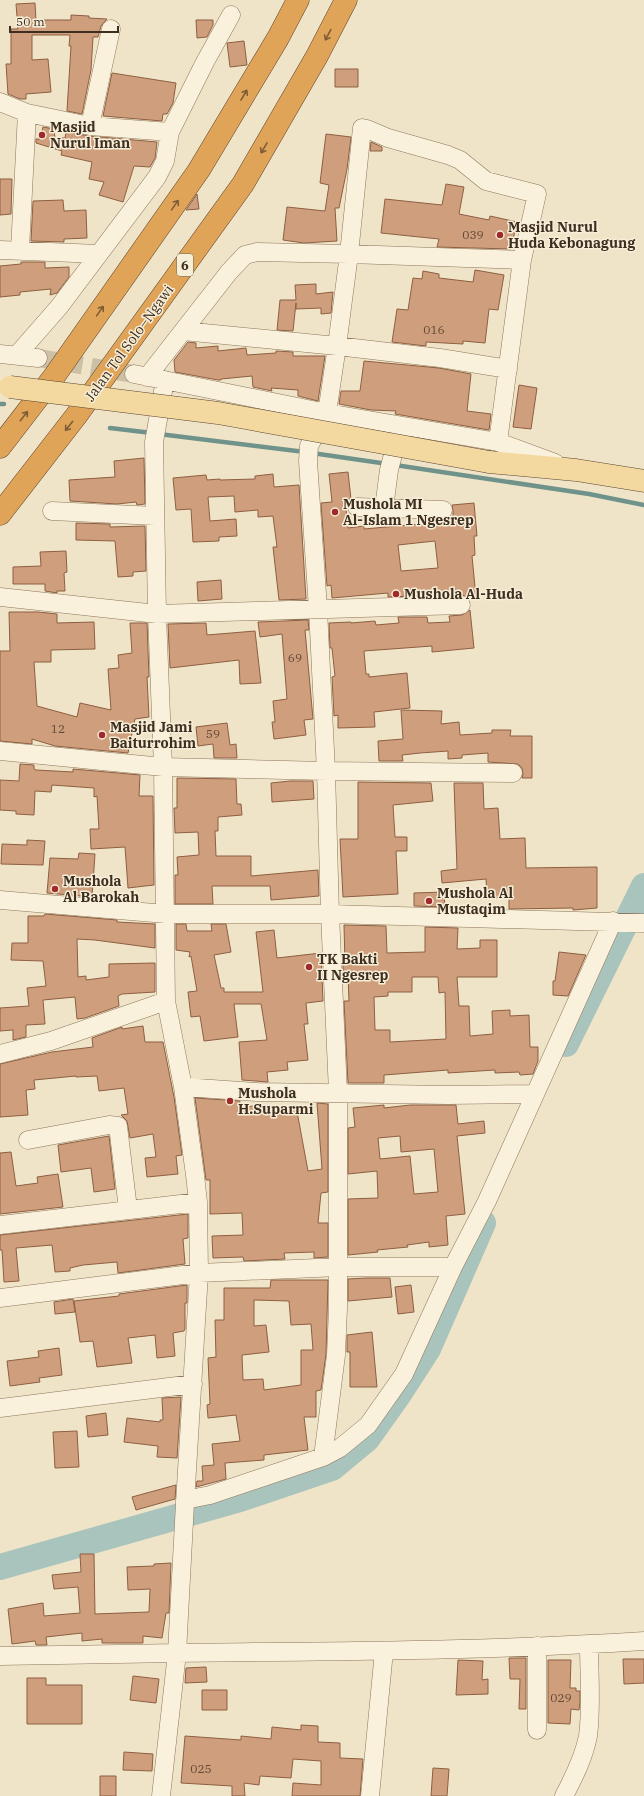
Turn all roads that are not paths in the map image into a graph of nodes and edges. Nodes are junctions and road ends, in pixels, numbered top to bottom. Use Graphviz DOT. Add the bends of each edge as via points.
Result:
graph roads {
  1 [pos="298,0"];
  2 [pos="346,0"];
  3 [pos="231,15"];
  4 [pos="111,29"];
  5 [pos="0,102"];
  6 [pos="26,113"];
  7 [pos="90,126"];
  8 [pos="170,132"];
  9 [pos="0,250"];
  10 [pos="20,250"];
  11 [pos="99,254"];
  12 [pos="349,254"];
  13 [pos="522,260"];
  14 [pos="183,331"];
  15 [pos="338,346"];
  16 [pos="8,355"];
  17 [pos="38,358"];
  18 [pos="508,369"];
  19 [pos="165,380"];
  20 [pos="0,386"];
  21 [pos="327,413"];
  22 [pos="401,426"];
  23 [pos="498,442"];
  24 [pos="0,447"];
  25 [pos="576,470"];
  26 [pos="644,481"];
  27 [pos="357,507"];
  28 [pos="384,508"];
  29 [pos="443,510"];
  30 [pos="52,511"];
  31 [pos="0,514"];
  32 [pos="155,516"];
  33 [pos="0,597"];
  34 [pos="461,605"];
  35 [pos="318,609"];
  36 [pos="157,614"];
  37 [pos="0,751"];
  38 [pos="163,767"];
  39 [pos="326,771"];
  40 [pos="513,773"];
  41 [pos="0,900"];
  42 [pos="166,914"];
  43 [pos="330,914"];
  44 [pos="616,921"];
  45 [pos="641,923"];
  46 [pos="166,1000"];
  47 [pos="0,1054"];
  48 [pos="183,1087"];
  49 [pos="338,1092"];
  50 [pos="535,1094"];
  51 [pos="28,1140"];
  52 [pos="198,1202"];
  53 [pos="128,1209"];
  54 [pos="0,1225"];
  55 [pos="339,1267"];
  56 [pos="453,1267"];
  57 [pos="199,1273"];
  58 [pos="0,1298"];
  59 [pos="193,1384"];
  60 [pos="0,1408"];
  61 [pos="323,1457"];
  62 [pos="185,1506"];
  63 [pos="644,1641"];
  64 [pos="589,1644"];
  65 [pos="537,1646"];
  66 [pos="384,1651"];
  67 [pos="178,1652"];
  68 [pos="0,1656"];
  69 [pos="537,1730"];
  70 [pos="161,1796"];
  71 [pos="370,1796"];
  72 [pos="564,1796"];
  24 -- 1 [label="highway, one-way" via="53,378 199,170"];
  2 -- 31 [label="highway, Jalan Tol Solo–Ngawi / 6, one-way" via="317,56 243,184 76,416"];
  3 -- 8 [label="street"];
  4 -- 7 [label="street"];
  5 -- 6 [label="street"];
  6 -- 7 [label="street"];
  6 -- 10 [label="street"];
  7 -- 8 [label="street"];
  8 -- 11 [label="street" via="165,161 157,177"];
  9 -- 10 [label="street"];
  10 -- 11 [label="street"];
  11 -- 16 [label="street" via="59,307"];
  12 -- 13 [label="street"];
  12 -- 13 [label="street" via="361,130 364,128 460,160 486,181 537,194"];
  12 -- 14 [label="street" via="257,252 245,255"];
  12 -- 15 [label="street"];
  13 -- 18 [label="street"];
  14 -- 15 [label="street"];
  14 -- 19 [label="street" via="140,375"];
  15 -- 18 [label="street"];
  15 -- 21 [label="street"];
  16 -- 17 [label="street"];
  18 -- 23 [label="street"];
  19 -- 21 [label="street"];
  19 -- 32 [label="street" via="154,442"];
  20 -- 25 [label="main road, bridge" via="218,413 489,462"];
  21 -- 22 [label="street"];
  21 -- 35 [label="street" via="309,453"];
  22 -- 23 [label="street"];
  22 -- 28 [label="street" via="391,462"];
  23 -- 25 [label="street"];
  25 -- 26 [label="main road"];
  27 -- 28 [label="street"];
  28 -- 29 [label="street"];
  30 -- 32 [label="street"];
  32 -- 36 [label="street"];
  33 -- 36 [label="street"];
  34 -- 35 [label="street"];
  35 -- 36 [label="street"];
  35 -- 39 [label="street"];
  36 -- 38 [label="street"];
  37 -- 38 [label="street"];
  38 -- 39 [label="street"];
  38 -- 42 [label="street"];
  39 -- 40 [label="street"];
  39 -- 43 [label="street"];
  41 -- 42 [label="street"];
  42 -- 43 [label="street"];
  42 -- 46 [label="street"];
  43 -- 44 [label="street"];
  43 -- 49 [label="street"];
  44 -- 45 [label="street"];
  44 -- 50 [label="street"];
  46 -- 47 [label="street" via="51,1041"];
  46 -- 48 [label="street"];
  48 -- 49 [label="street" via="257,1092"];
  48 -- 52 [label="street"];
  49 -- 50 [label="street"];
  49 -- 55 [label="street"];
  50 -- 56 [label="street" via="487,1202"];
  51 -- 53 [label="street" via="118,1126"];
  52 -- 53 [label="street"];
  52 -- 57 [label="street"];
  53 -- 54 [label="street"];
  55 -- 56 [label="street"];
  55 -- 57 [label="street"];
  55 -- 61 [label="street" via="336,1355"];
  56 -- 61 [label="street" via="404,1374 363,1429 340,1448"];
  57 -- 58 [label="street"];
  57 -- 59 [label="street"];
  59 -- 60 [label="street"];
  59 -- 62 [label="street"];
  61 -- 62 [label="street" via="210,1495"];
  62 -- 67 [label="street"];
  63 -- 64 [label="street"];
  64 -- 65 [label="street"];
  64 -- 72 [label="street" via="588,1736 580,1764"];
  65 -- 66 [label="street"];
  65 -- 69 [label="street"];
  66 -- 67 [label="street"];
  66 -- 71 [label="street"];
  67 -- 68 [label="street"];
  67 -- 70 [label="street"];
}
